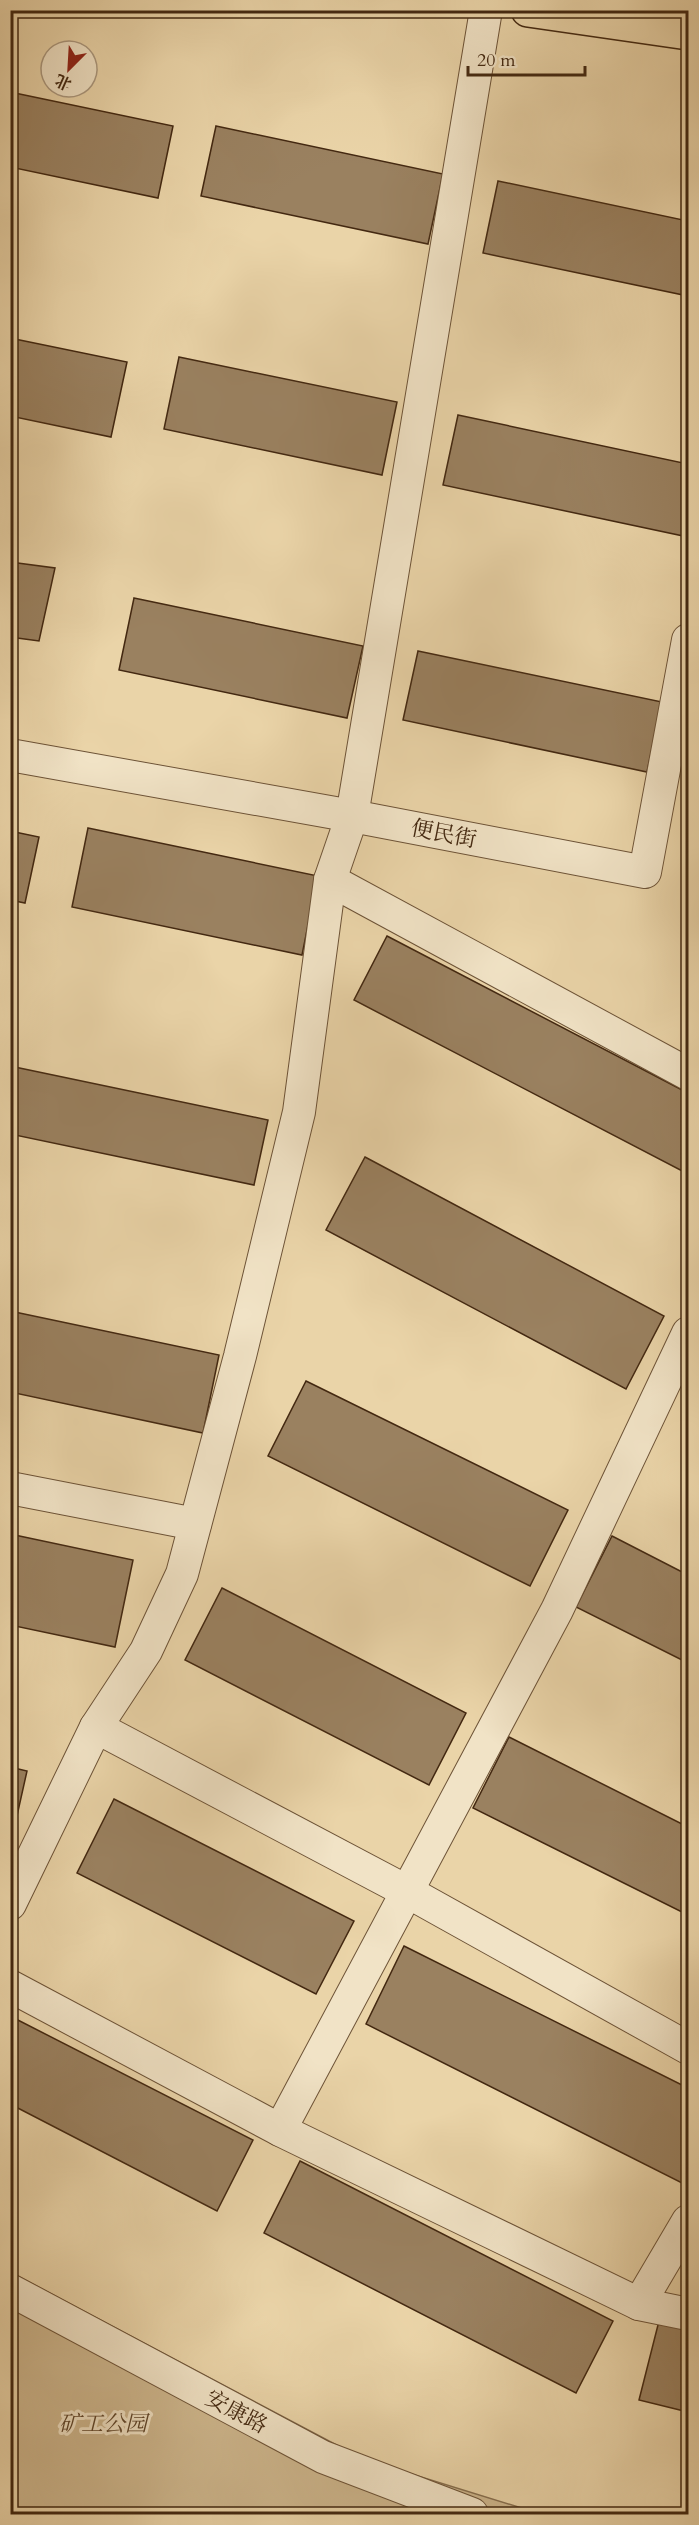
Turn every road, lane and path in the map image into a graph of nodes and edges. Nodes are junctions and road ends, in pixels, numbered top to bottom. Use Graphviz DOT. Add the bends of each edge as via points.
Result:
graph roads {
  1 [pos="486,10"];
  2 [pos="528,10"];
  3 [pos="688,33"];
  4 [pos="688,640"];
  5 [pos="10,755"];
  6 [pos="351,816"];
  7 [pos="330,880"];
  8 [pos="688,1074"];
  9 [pos="688,1333"];
  10 [pos="10,1488"];
  11 [pos="195,1524"];
  12 [pos="96,1726"];
  13 [pos="408,1893"];
  14 [pos="10,1904"];
  15 [pos="10,1986"];
  16 [pos="688,2048"];
  17 [pos="279,2130"];
  18 [pos="688,2220"];
  19 [pos="10,2290"];
  20 [pos="639,2304"];
  21 [pos="688,2314"];
  22 [pos="472,2514"];
  1 -- 6 [label="street"];
  2 -- 3 [label="highway"];
  4 -- 6 [label="street, 便民街" via="645,872"];
  5 -- 6 [label="street, 便民街"];
  6 -- 7 [label="street"];
  7 -- 8 [label="street"];
  7 -- 11 [label="street" via="299,1112"];
  9 -- 13 [label="street" via="557,1610"];
  10 -- 11 [label="street"];
  11 -- 12 [label="street" via="182,1574 146,1651"];
  12 -- 13 [label="street"];
  12 -- 14 [label="street"];
  13 -- 16 [label="street"];
  13 -- 17 [label="street"];
  15 -- 17 [label="street"];
  17 -- 20 [label="street"];
  18 -- 20 [label="street"];
  19 -- 22 [label="street, 安康路" via="323,2457"];
  20 -- 21 [label="street"];
}
